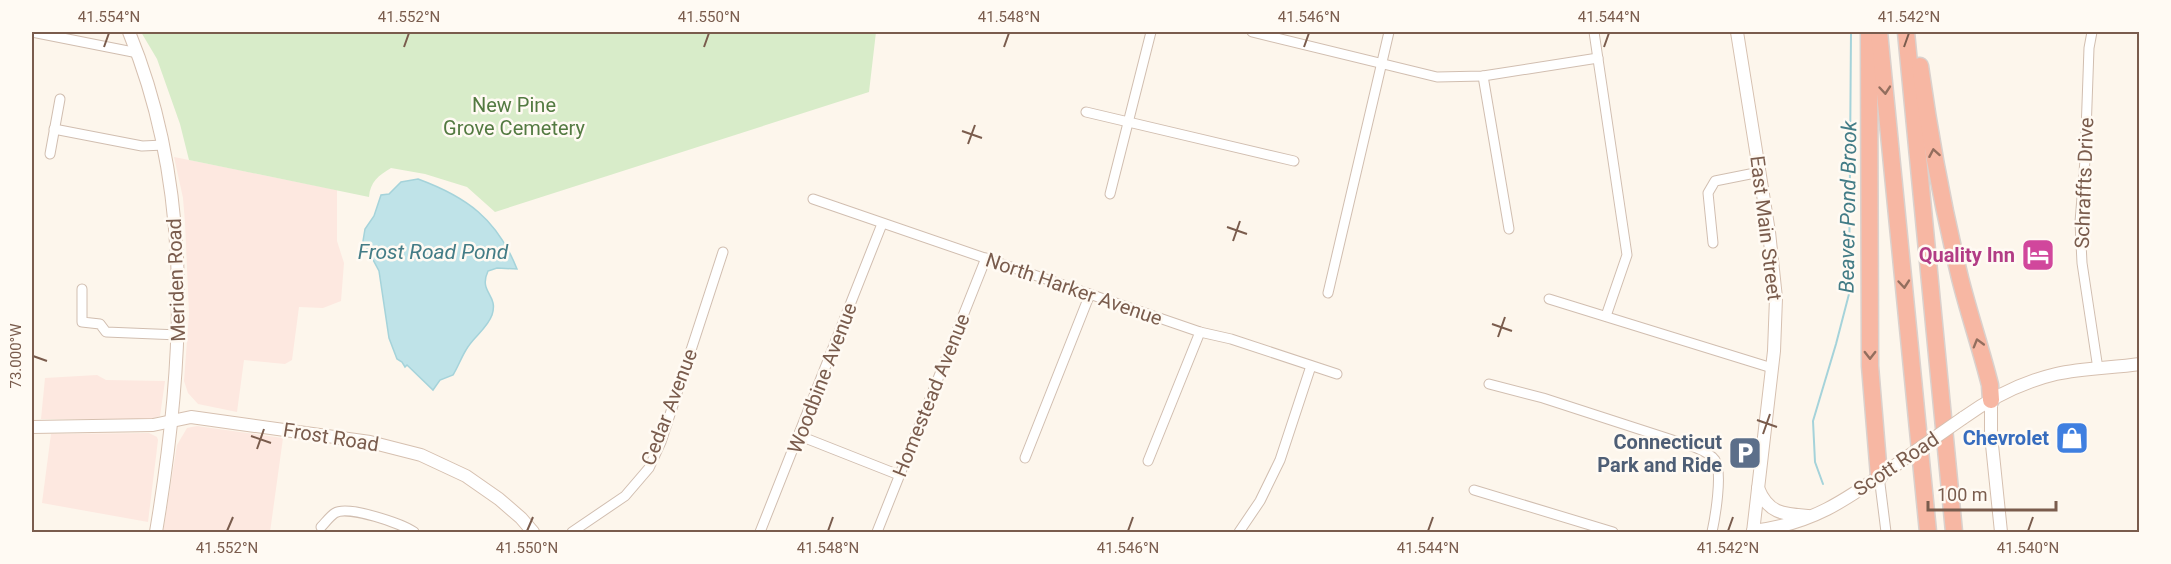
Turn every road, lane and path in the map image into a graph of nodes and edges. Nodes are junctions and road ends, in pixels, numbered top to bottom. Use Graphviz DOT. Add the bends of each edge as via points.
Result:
graph roads {
  1 [pos="32,32"];
  2 [pos="129,32"];
  3 [pos="1151,32"];
  4 [pos="1252,32"];
  5 [pos="1389,32"];
  6 [pos="1594,32"];
  7 [pos="1737,32"];
  8 [pos="1869,32"];
  9 [pos="1880,32"];
  10 [pos="1906,32"];
  11 [pos="1916,32"];
  12 [pos="2092,32"];
  13 [pos="138,53"];
  14 [pos="1598,58"];
  15 [pos="1381,64"];
  16 [pos="1483,76"];
  17 [pos="60,99"];
  18 [pos="1086,112"];
  19 [pos="1127,120"];
  20 [pos="54,129"];
  21 [pos="164,145"];
  22 [pos="50,154"];
  23 [pos="1294,161"];
  24 [pos="1760,172"];
  25 [pos="1110,194"];
  26 [pos="813,200"];
  27 [pos="882,224"];
  28 [pos="1509,229"];
  29 [pos="1713,243"];
  30 [pos="723,252"];
  31 [pos="986,258"];
  32 [pos="82,289"];
  33 [pos="1328,293"];
  34 [pos="1090,294"];
  35 [pos="1549,299"];
  36 [pos="1606,316"];
  37 [pos="1200,332"];
  38 [pos="179,335"];
  39 [pos="2139,364"];
  40 [pos="1311,366"];
  41 [pos="1772,368"];
  42 [pos="2098,369"];
  43 [pos="1337,374"];
  44 [pos="1490,384"];
  45 [pos="1991,400"];
  46 [pos="171,421"];
  47 [pos="32,427"];
  48 [pos="800,436"];
  49 [pos="1025,458"];
  50 [pos="1148,461"];
  51 [pos="899,475"];
  52 [pos="1880,476"];
  53 [pos="1758,488"];
  54 [pos="1474,490"];
  55 [pos="1812,516"];
  56 [pos="321,527"];
  57 [pos="156,532"];
  58 [pos="414,532"];
  59 [pos="533,532"];
  60 [pos="572,532"];
  61 [pos="760,532"];
  62 [pos="877,532"];
  63 [pos="1239,532"];
  64 [pos="1613,532"];
  65 [pos="1712,532"];
  66 [pos="1753,532"];
  67 [pos="1886,532"];
  68 [pos="1928,532"];
  69 [pos="1954,532"];
  70 [pos="2001,532"];
  1 -- 13 [label="street"];
  2 -- 13 [label="main road, Meriden Road"];
  3 -- 19 [label="street"];
  4 -- 15 [label="street"];
  5 -- 15 [label="street"];
  6 -- 14 [label="street"];
  7 -- 24 [label="main road, East Main Street"];
  8 -- 52 [label="highway, one-way" via="1870,366"];
  9 -- 68 [label="highway, one-way"];
  10 -- 69 [label="highway"];
  45 -- 11 [label="highway, one-way" via="1941,194"];
  12 -- 42 [label="street, Schraffts Drive" via="2080,222"];
  13 -- 21 [label="main road, Meriden Road"];
  14 -- 16 [label="street"];
  14 -- 36 [label="street" via="1628,255"];
  15 -- 16 [label="street" via="1437,77"];
  15 -- 33 [label="street"];
  16 -- 28 [label="street"];
  17 -- 20 [label="street"];
  18 -- 19 [label="street"];
  19 -- 23 [label="street"];
  19 -- 25 [label="street"];
  20 -- 21 [label="street" via="142,146"];
  20 -- 22 [label="street"];
  21 -- 38 [label="main road, Meriden Road" via="176,235"];
  24 -- 29 [label="street" via="1715,181 1710,186"];
  24 -- 41 [label="main road, East Main Street" via="1775,282"];
  26 -- 27 [label="street, North Harker Avenue"];
  27 -- 31 [label="street, North Harker Avenue"];
  27 -- 48 [label="street, Woodbine Avenue"];
  30 -- 60 [label="street, Cedar Avenue" via="649,468 625,496"];
  31 -- 34 [label="street, North Harker Avenue"];
  31 -- 51 [label="street, Homestead Avenue"];
  32 -- 38 [label="street" via="82,322 100,324 106,332"];
  34 -- 37 [label="street, North Harker Avenue"];
  34 -- 49 [label="street"];
  35 -- 36 [label="street"];
  36 -- 41 [label="street"];
  37 -- 40 [label="street, North Harker Avenue"];
  37 -- 50 [label="street"];
  38 -- 46 [label="main road, Meriden Road"];
  39 -- 42 [label="main road, Scott Road"];
  40 -- 43 [label="street, North Harker Avenue"];
  40 -- 63 [label="street" via="1280,460"];
  41 -- 53 [label="main road, East Main Street"];
  42 -- 45 [label="main road, Scott Road" via="2042,378"];
  44 -- 65 [label="street" via="1694,447 1713,457 1718,471"];
  45 -- 52 [label="main road, Scott Road, bridge"];
  45 -- 70 [label="main road"];
  46 -- 47 [label="main road, Frost Road" via="153,425"];
  46 -- 57 [label="main road, Meriden Road"];
  46 -- 59 [label="main road, Frost Road" via="192,417 283,429 370,442 421,455 480,485"];
  48 -- 51 [label="street"];
  48 -- 61 [label="street, Woodbine Avenue"];
  51 -- 62 [label="street, Homestead Avenue"];
  52 -- 55 [label="main road, Scott Road"];
  52 -- 67 [label="street"];
  53 -- 55 [label="main road" via="1771,508 1785,514"];
  53 -- 66 [label="main road, East Main Street"];
  54 -- 64 [label="street"];
  55 -- 66 [label="main road, Scott Road"];
  56 -- 58 [label="street" via="335,512 349,510"];
}
